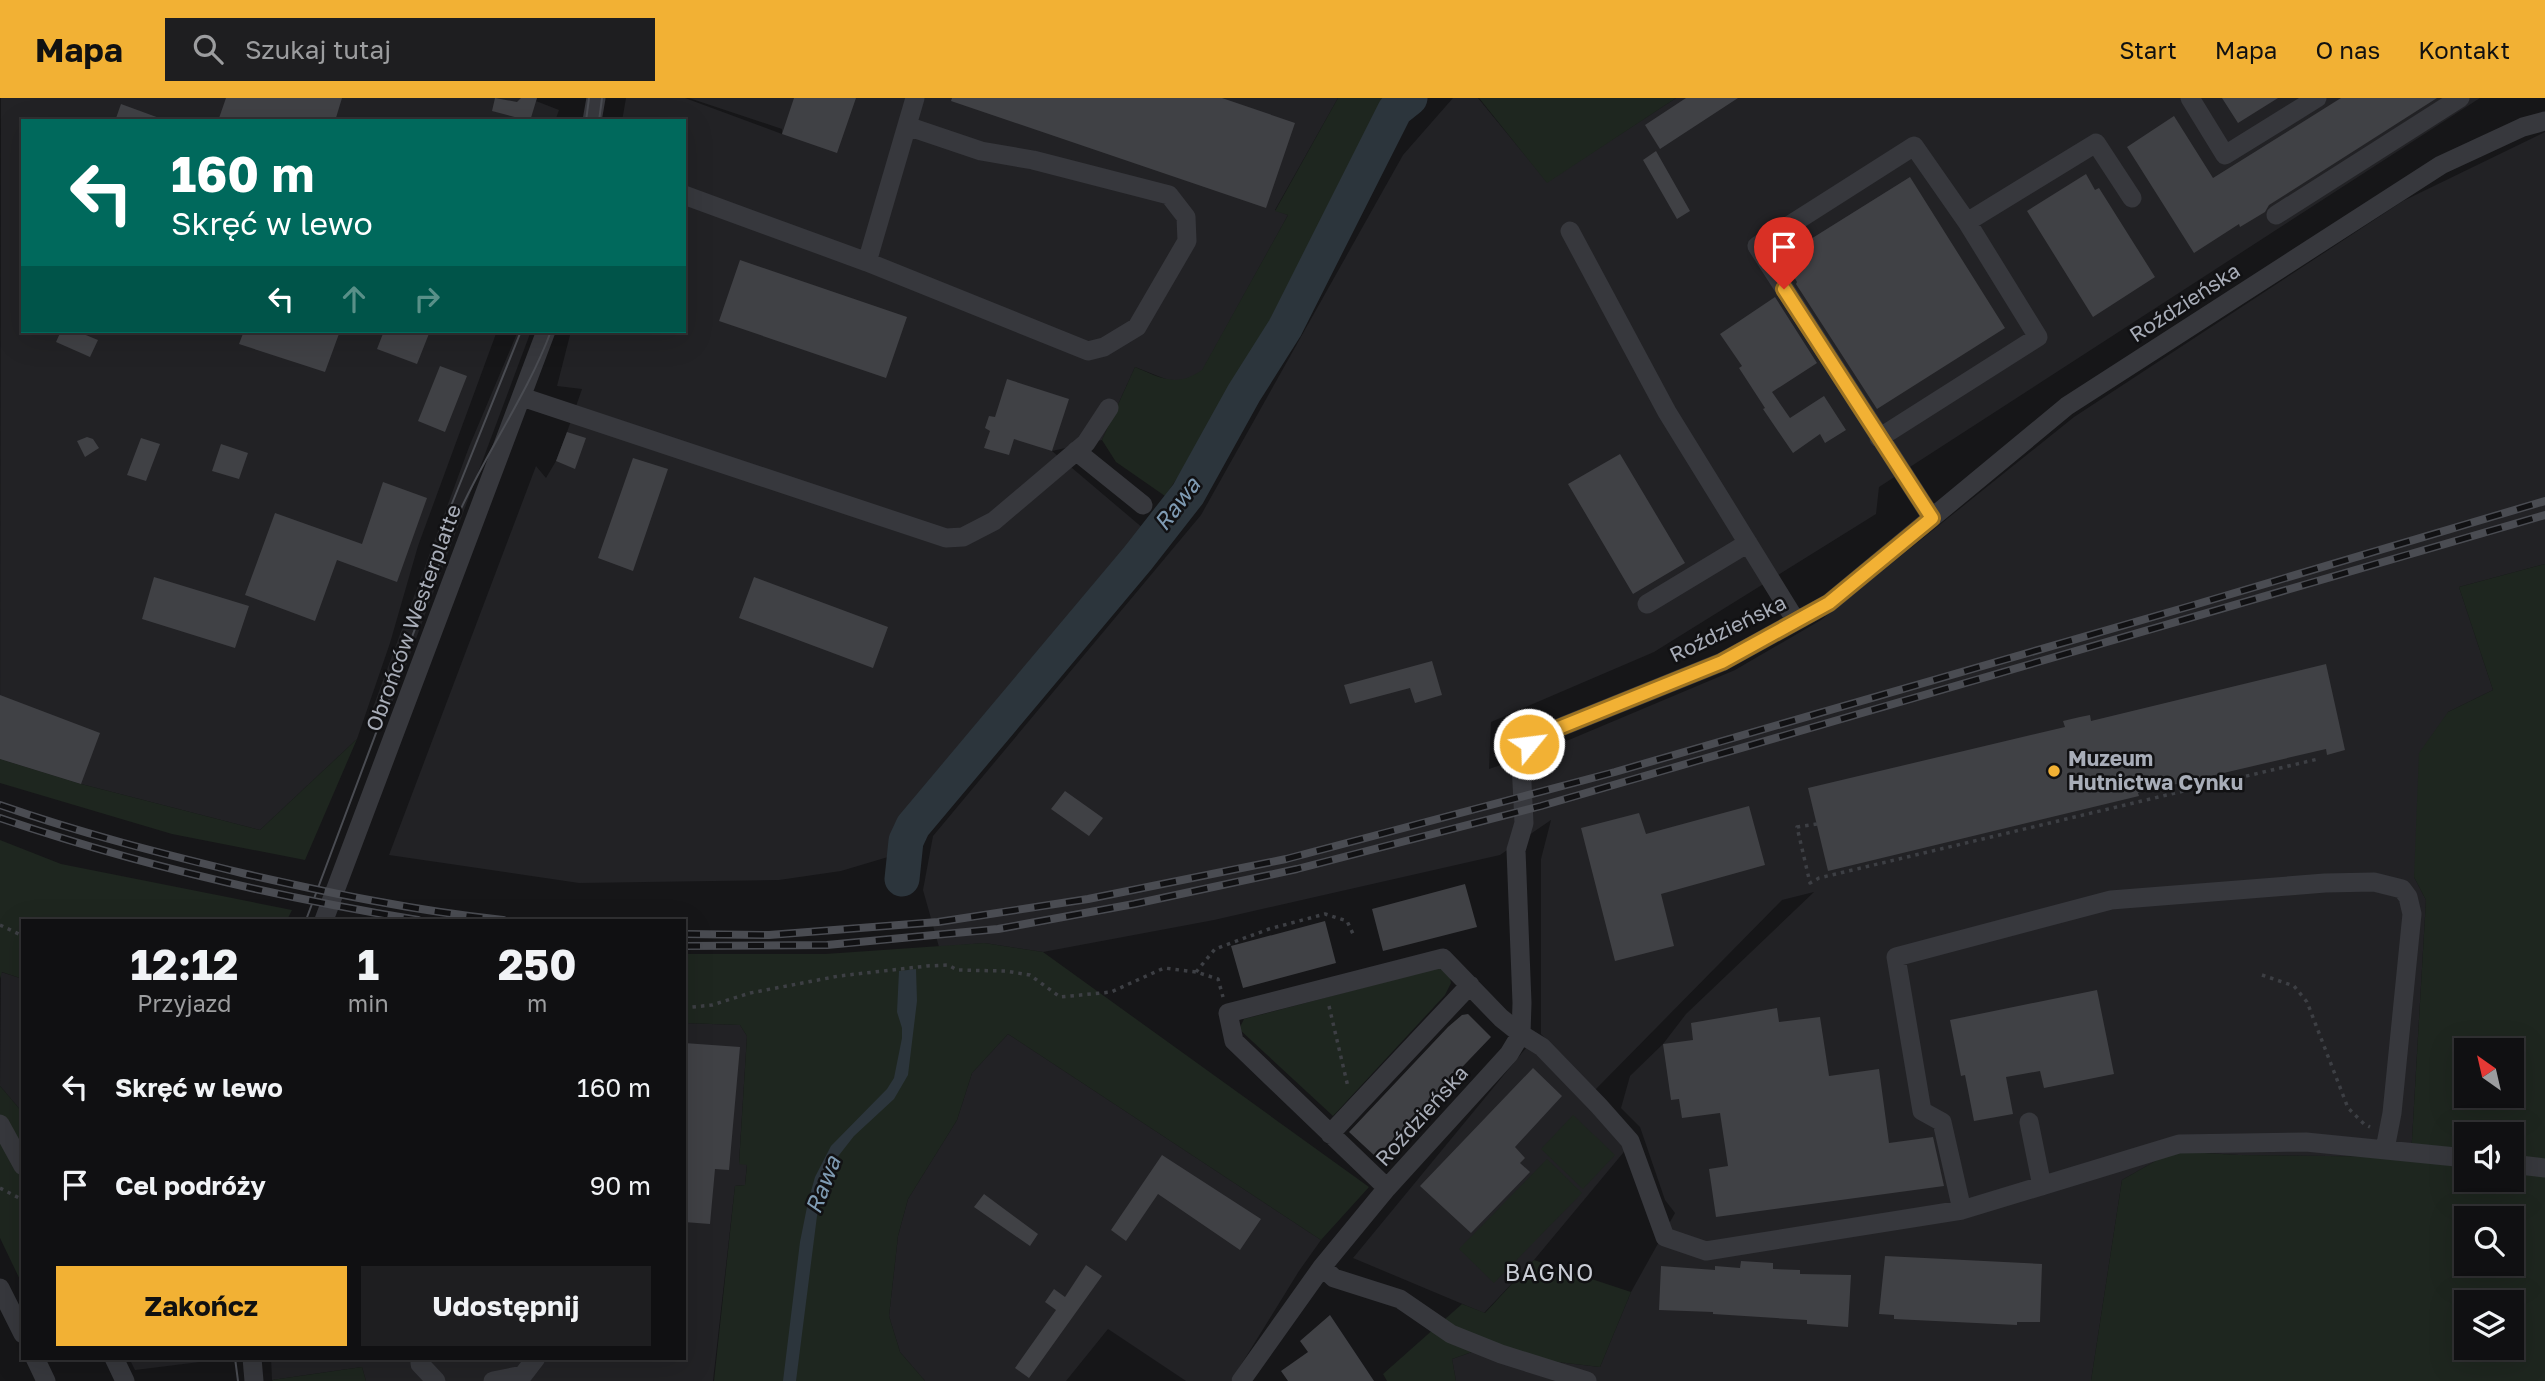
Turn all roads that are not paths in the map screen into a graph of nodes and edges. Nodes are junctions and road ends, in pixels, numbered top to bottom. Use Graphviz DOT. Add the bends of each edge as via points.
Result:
graph roads {
  1 [pos="596,98"];
  2 [pos="915,98"];
  3 [pos="2190,98"];
  4 [pos="2317,98"];
  5 [pos="2460,98"];
  6 [pos="592,119"];
  7 [pos="2545,121"];
  8 [pos="907,126"];
  9 [pos="686,196"];
  10 [pos="2133,198"];
  11 [pos="2276,215"];
  12 [pos="1967,222"];
  13 [pos="1570,231"];
  14 [pos="867,262"];
  15 [pos="544,333"];
  16 [pos="522,397"];
  17 [pos="1109,408"];
  18 [pos="1879,438"];
  19 [pos="1076,451"];
  20 [pos="1143,505"];
  21 [pos="1932,518"];
  22 [pos="1748,543"];
  23 [pos="1647,604"];
  24 [pos="1796,621"];
  25 [pos="324,919"];
  26 [pos="1470,985"];
  27 [pos="1521,1034"];
  28 [pos="2029,1122"];
  29 [pos="0,1124"];
  30 [pos="1330,1133"];
  31 [pos="2386,1141"];
  32 [pos="2454,1155"];
  33 [pos="21,1161"];
  34 [pos="2524,1166"];
  35 [pos="2545,1168"];
  36 [pos="2042,1186"];
  37 [pos="1387,1188"];
  38 [pos="1962,1210"];
  39 [pos="1322,1267"];
  40 [pos="0,1288"];
  41 [pos="21,1330"];
  42 [pos="36,1360"];
  43 [pos="115,1360"];
  44 [pos="252,1360"];
  45 [pos="420,1360"];
  46 [pos="534,1360"];
  47 [pos="46,1381"];
  48 [pos="125,1381"];
  49 [pos="254,1381"];
  50 [pos="436,1381"];
  51 [pos="493,1381"];
  52 [pos="1241,1381"];
  53 [pos="1587,1381"];
  1 -- 6 [label="street"];
  2 -- 8 [label="street"];
  3 -- 4 [label="street" via="2225,155"];
  5 -- 11 [label="street"];
  7 -- 21 [label="street, Roździeńska" via="2441,165 2067,406"];
  8 -- 14 [label="street"];
  8 -- 14 [label="street" via="981,151 1169,195 1186,217 1187,241 1137,327 1088,351"];
  9 -- 14 [label="street"];
  10 -- 12 [label="street" via="2096,143"];
  12 -- 18 [label="street" via="2038,337"];
  12 -- 18 [label="street" via="1913,145 1757,246"];
  13 -- 22 [label="street" via="1667,412"];
  15 -- 16 [label="street, Obrońców Westerplatte"];
  16 -- 19 [label="street" via="946,538 963,537 994,521"];
  16 -- 25 [label="street, Obrońców Westerplatte"];
  17 -- 19 [label="street"];
  18 -- 21 [label="street"];
  19 -- 20 [label="street"];
  21 -- 24 [label="street, Roździeńska" via="1829,603"];
  22 -- 23 [label="street"];
  22 -- 24 [label="street"];
  24 -- 27 [label="street, Roździeńska" via="1722,662 1529,744 1521,763 1524,823 1516,850"];
  26 -- 27 [label="street"];
  26 -- 30 [label="street"];
  26 -- 30 [label="street" via="1443,958 1228,1013 1234,1041"];
  27 -- 37 [label="street, Roździeńska" via="1509,1055"];
  27 -- 38 [label="street" via="1542,1047 1630,1141 1665,1237 1706,1251"];
  28 -- 36 [label="street"];
  29 -- 33 [label="street"];
  30 -- 37 [label="street"];
  31 -- 32 [label="street"];
  31 -- 36 [label="street" via="2179,1143"];
  31 -- 38 [label="street" via="2412,914 2402,890 2374,882 2325,883 2111,900 1896,957 1922,1111 1942,1122"];
  34 -- 35 [label="street"];
  36 -- 38 [label="street"];
  37 -- 39 [label="street, Roździeńska"];
  39 -- 52 [label="street, Roździeńska"];
  39 -- 53 [label="street" via="1334,1278 1400,1299 1451,1334"];
  40 -- 41 [label="street"];
  42 -- 47 [label="street"];
  43 -- 48 [label="street"];
  44 -- 49 [label="street"];
  45 -- 50 [label="street"];
  46 -- 51 [label="street" via="523,1375"];
}
